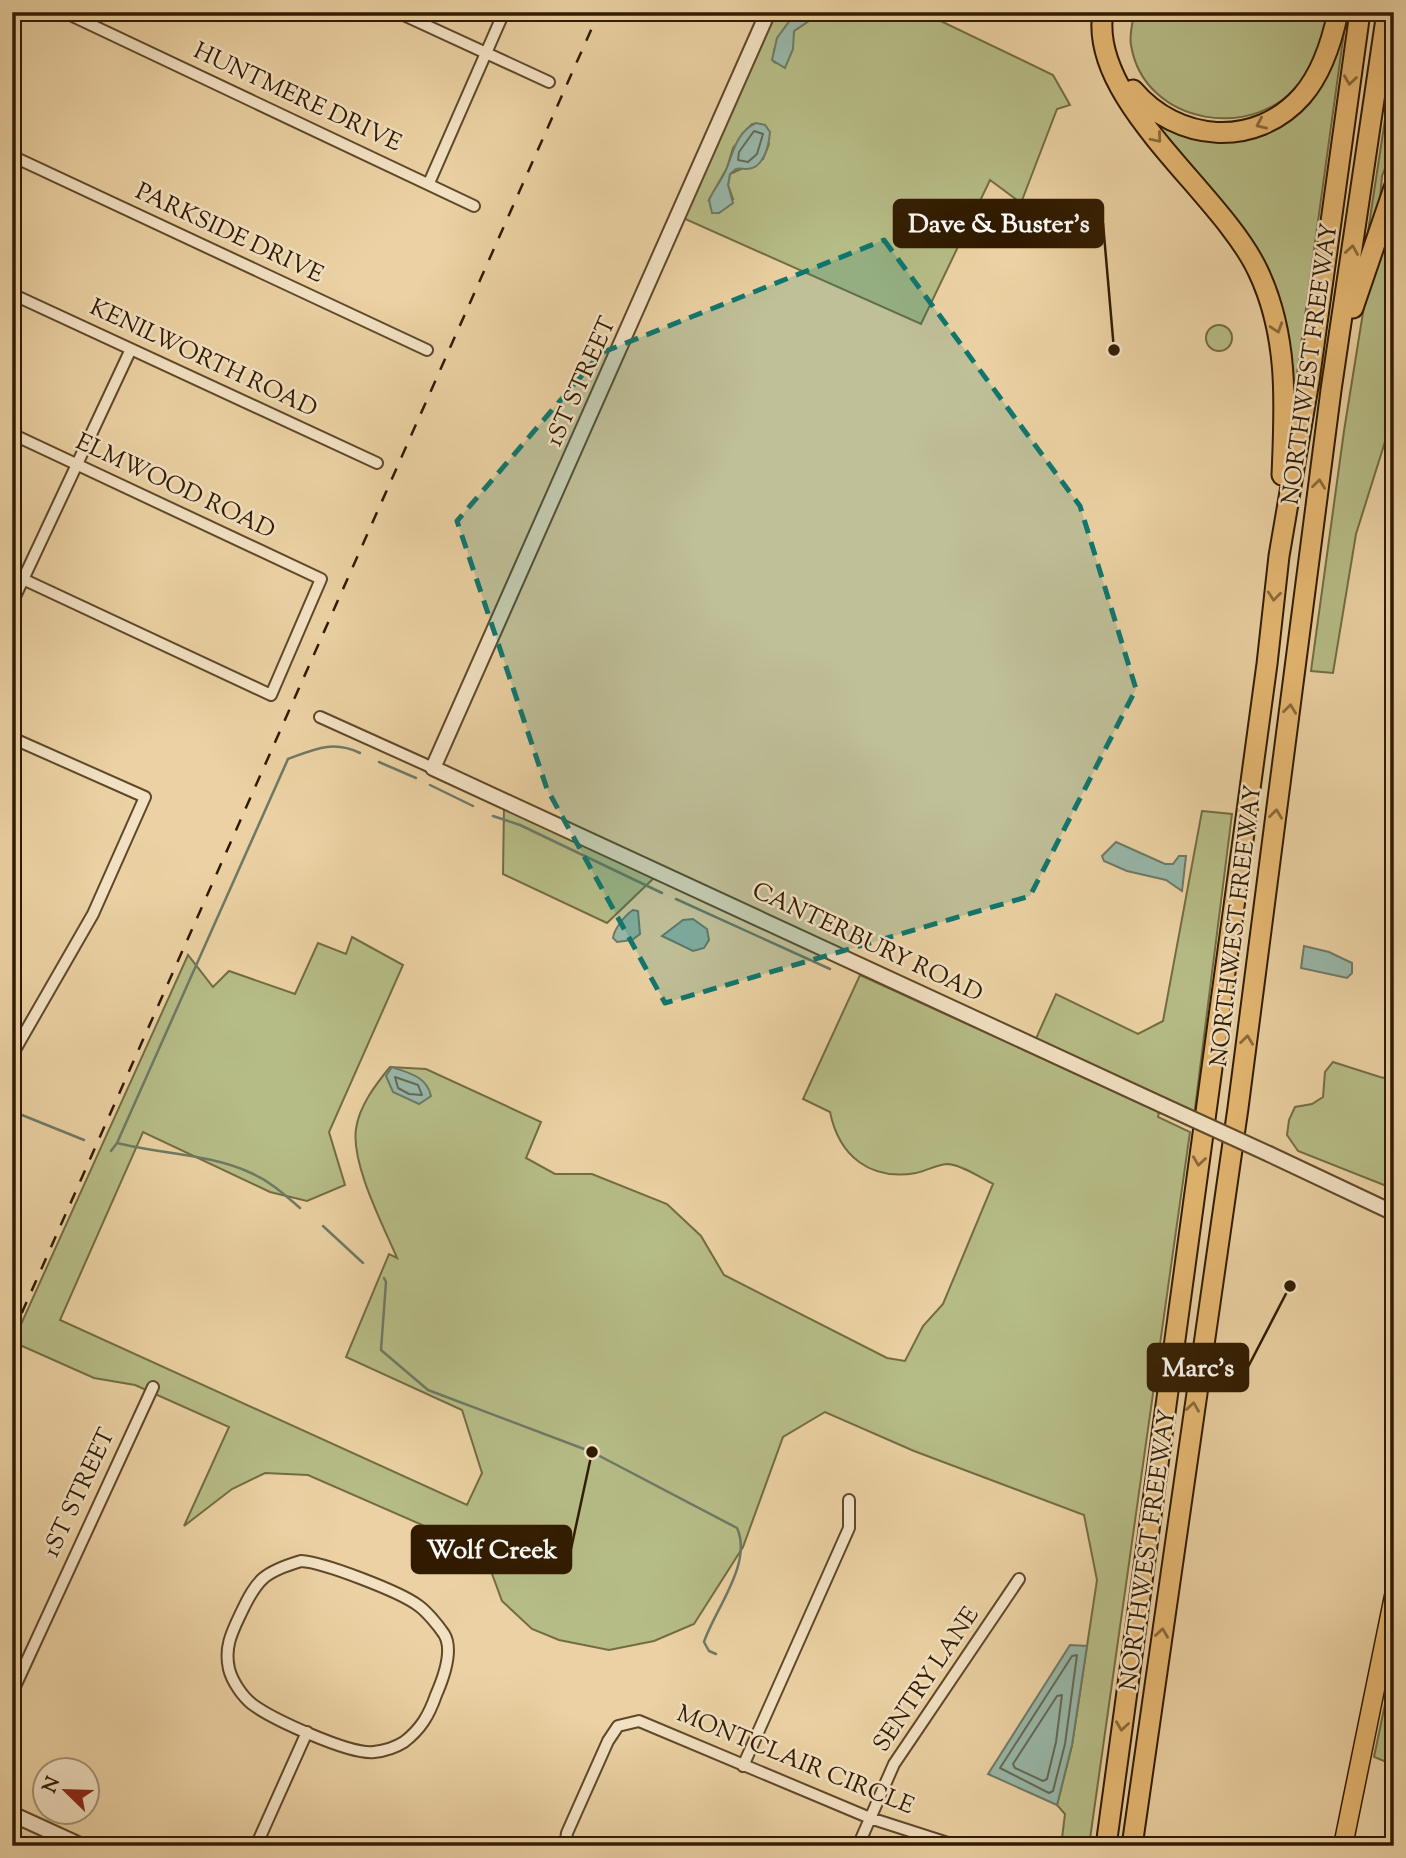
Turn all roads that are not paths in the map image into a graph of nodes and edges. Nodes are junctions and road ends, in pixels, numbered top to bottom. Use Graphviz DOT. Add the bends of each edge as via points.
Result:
graph roads {
  1 [pos="64,12"];
  2 [pos="397,12"];
  3 [pos="504,12"];
  4 [pos="768,12"];
  5 [pos="1103,12"];
  6 [pos="1113,12"];
  7 [pos="1338,12"];
  8 [pos="1360,12"];
  9 [pos="1387,12"];
  10 [pos="486,53"];
  11 [pos="549,82"];
  12 [pos="12,156"];
  13 [pos="429,183"];
  14 [pos="1394,188"];
  15 [pos="474,206"];
  16 [pos="12,294"];
  17 [pos="131,349"];
  18 [pos="427,350"];
  19 [pos="1331,390"];
  20 [pos="12,434"];
  21 [pos="377,463"];
  22 [pos="79,465"];
  23 [pos="1279,556"];
  24 [pos="12,574"];
  25 [pos="24,580"];
  26 [pos="12,603"];
  27 [pos="320,717"];
  28 [pos="12,738"];
  29 [pos="433,768"];
  30 [pos="12,1055"];
  31 [pos="1394,1213"];
  32 [pos="153,1387"];
  33 [pos="849,1500"];
  34 [pos="1019,1579"];
  35 [pos="1394,1596"];
  36 [pos="12,1693"];
  37 [pos="306,1732"];
  38 [pos="743,1766"];
  39 [pos="12,1814"];
  40 [pos="870,1818"];
  41 [pos="82,1846"];
  42 [pos="256,1846"];
  43 [pos="565,1846"];
  44 [pos="858,1846"];
  45 [pos="957,1846"];
  46 [pos="1106,1846"];
  47 [pos="1132,1846"];
  48 [pos="1343,1846"];
  1 -- 13 [label="street, HUNTMERE DRIVE"];
  2 -- 10 [label="street"];
  3 -- 10 [label="street"];
  4 -- 29 [label="street, 1ST STREET"];
  5 -- 23 [label="highway, one-way" via="1104,47 1126,100 1236,230 1263,283 1281,340 1286,387"];
  7 -- 6 [label="highway, one-way" via="1317,73 1303,94 1271,120 1227,134 1183,128 1144,104 1119,66 1113,44"];
  8 -- 23 [label="highway, NORTHWEST FREEWAY, one-way" via="1309,381"];
  19 -- 9 [label="highway, NORTHWEST FREEWAY, one-way"];
  10 -- 11 [label="street"];
  10 -- 13 [label="street"];
  12 -- 18 [label="street, PARKSIDE DRIVE"];
  13 -- 15 [label="street, HUNTMERE DRIVE"];
  14 -- 19 [label="highway" via="1369,256"];
  16 -- 17 [label="street, KENILWORTH ROAD"];
  17 -- 21 [label="street, KENILWORTH ROAD"];
  17 -- 22 [label="street"];
  47 -- 19 [label="highway, NORTHWEST FREEWAY, one-way" via="1238,1108"];
  20 -- 22 [label="street, ELMWOOD ROAD"];
  22 -- 25 [label="street"];
  22 -- 25 [label="street, ELMWOOD ROAD" via="321,579 271,695"];
  23 -- 46 [label="highway, NORTHWEST FREEWAY, one-way"];
  24 -- 25 [label="street"];
  25 -- 26 [label="street"];
  27 -- 29 [label="street, CANTERBURY ROAD"];
  28 -- 30 [label="street" via="145,797 93,914"];
  29 -- 31 [label="street, CANTERBURY ROAD, bridge"];
  32 -- 36 [label="street, 1ST STREET"];
  33 -- 38 [label="street" via="849,1528"];
  34 -- 40 [label="street, SENTRY LANE" via="894,1764"];
  35 -- 48 [label="main road"];
  37 -- 37 [label="street" via="252,1704 229,1670 227,1643 254,1586 268,1572 301,1560 332,1567 418,1606 445,1635 447,1655 429,1714 417,1732 398,1746 373,1753"];
  37 -- 42 [label="street"];
  38 -- 40 [label="street, MONTCLAIR CIRCLE"];
  38 -- 43 [label="street, MONTCLAIR CIRCLE" via="639,1721 618,1726"];
  39 -- 41 [label="street"];
  40 -- 44 [label="street, SENTRY LANE"];
  40 -- 45 [label="street, MONTCLAIR CIRCLE"];
}
